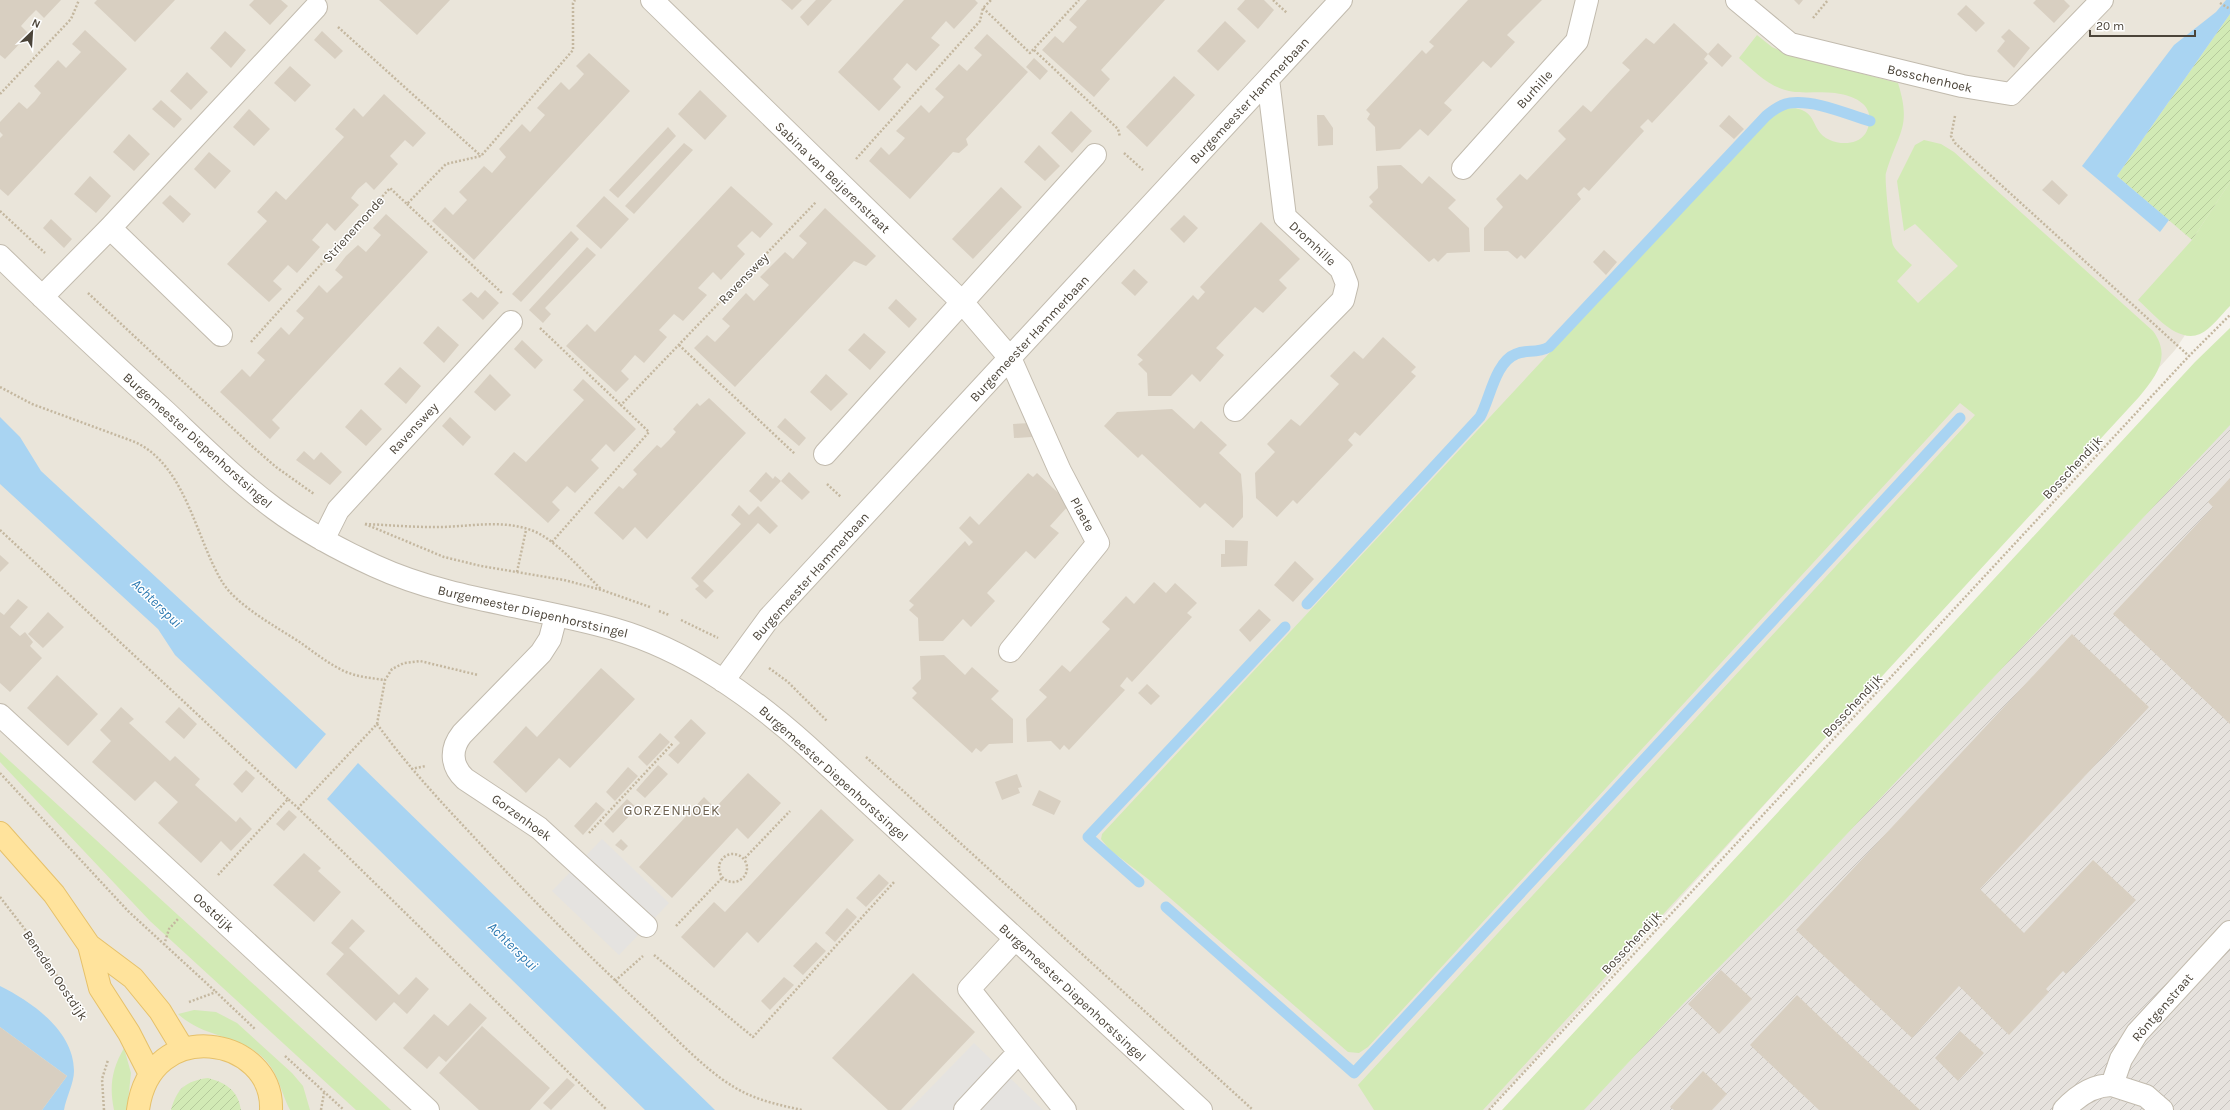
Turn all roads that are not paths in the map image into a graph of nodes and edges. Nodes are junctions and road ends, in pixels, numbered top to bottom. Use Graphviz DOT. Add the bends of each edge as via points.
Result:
graph roads {
  1 [pos="652,0"];
  2 [pos="1341,0"];
  3 [pos="1587,0"];
  4 [pos="1737,0"];
  5 [pos="2102,0"];
  6 [pos="316,7"];
  7 [pos="1268,79"];
  8 [pos="1095,155"];
  9 [pos="1463,168"];
  10 [pos="110,228"];
  11 [pos="0,256"];
  12 [pos="42,297"];
  13 [pos="962,302"];
  14 [pos="511,322"];
  15 [pos="221,335"];
  16 [pos="1010,358"];
  17 [pos="1235,410"];
  18 [pos="818,462"];
  19 [pos="323,540"];
  20 [pos="556,616"];
  21 [pos="1010,651"];
  22 [pos="723,681"];
  23 [pos="0,715"];
  24 [pos="0,834"];
  25 [pos="646,926"];
  26 [pos="2230,932"];
  27 [pos="1015,939"];
  28 [pos="89,944"];
  29 [pos="183,1049"];
  30 [pos="1019,1052"];
  31 [pos="150,1074"];
  32 [pos="2112,1085"];
  33 [pos="138,1110"];
  34 [pos="271,1110"];
  35 [pos="428,1110"];
  36 [pos="965,1110"];
  37 [pos="1065,1110"];
  38 [pos="1201,1110"];
  39 [pos="2064,1110"];
  40 [pos="2162,1110"];
  1 -- 13 [label="street, Sabina van Beijerenstraat"];
  2 -- 7 [label="street, Burgemeester Hammerbaan"];
  3 -- 9 [label="street, Burhille" via="1577,41"];
  4 -- 5 [label="street, Bosschenhoek" via="1790,44 1962,86 2011,94"];
  6 -- 10 [label="street"];
  7 -- 16 [label="street, Burgemeester Hammerbaan"];
  7 -- 17 [label="street, Dromhille" via="1285,217 1340,269 1347,284 1343,300"];
  8 -- 13 [label="street"];
  10 -- 12 [label="street"];
  10 -- 15 [label="street"];
  11 -- 12 [label="street, Burgemeester Diepenhorstsingel"];
  12 -- 19 [label="street, Burgemeester Diepenhorstsingel" via="243,482 276,510"];
  13 -- 16 [label="street, Sabina van Beijerenstraat"];
  13 -- 18 [label="street"];
  14 -- 19 [label="street, Ravenswey" via="338,510"];
  16 -- 21 [label="street, Plaete" via="1060,471 1098,543"];
  16 -- 22 [label="street, Burgemeester Hammerbaan" via="769,618"];
  19 -- 20 [label="street, Burgemeester Diepenhorstsingel" via="412,582"];
  20 -- 22 [label="street, Burgemeester Diepenhorstsingel" via="634,635 680,656"];
  20 -- 25 [label="street, Gorzenhoek" via="548,644 457,740 453,755 455,765 465,779 539,828"];
  22 -- 27 [label="street, Burgemeester Diepenhorstsingel" via="783,724"];
  23 -- 35 [label="street, Oostdijk"];
  24 -- 28 [label="main road" via="54,894"];
  26 -- 32 [label="street, Röntgenstraat" via="2137,1033 2121,1059"];
  27 -- 30 [label="street" via="969,989"];
  27 -- 38 [label="street, Burgemeester Diepenhorstsingel"];
  28 -- 29 [label="main road" via="133,978 160,1011"];
  28 -- 31 [label="main road" via="100,988 129,1033"];
  29 -- 31 [label="main road" via="159,1063"];
  29 -- 34 [label="main road" via="202,1046 222,1048 240,1056 255,1068 266,1085"];
  30 -- 36 [label="street"];
  30 -- 37 [label="street"];
  31 -- 33 [label="main road" via="140,1097"];
  32 -- 39 [label="street" via="2095,1087 2083,1093"];
  32 -- 40 [label="street" via="2146,1096"];
}
